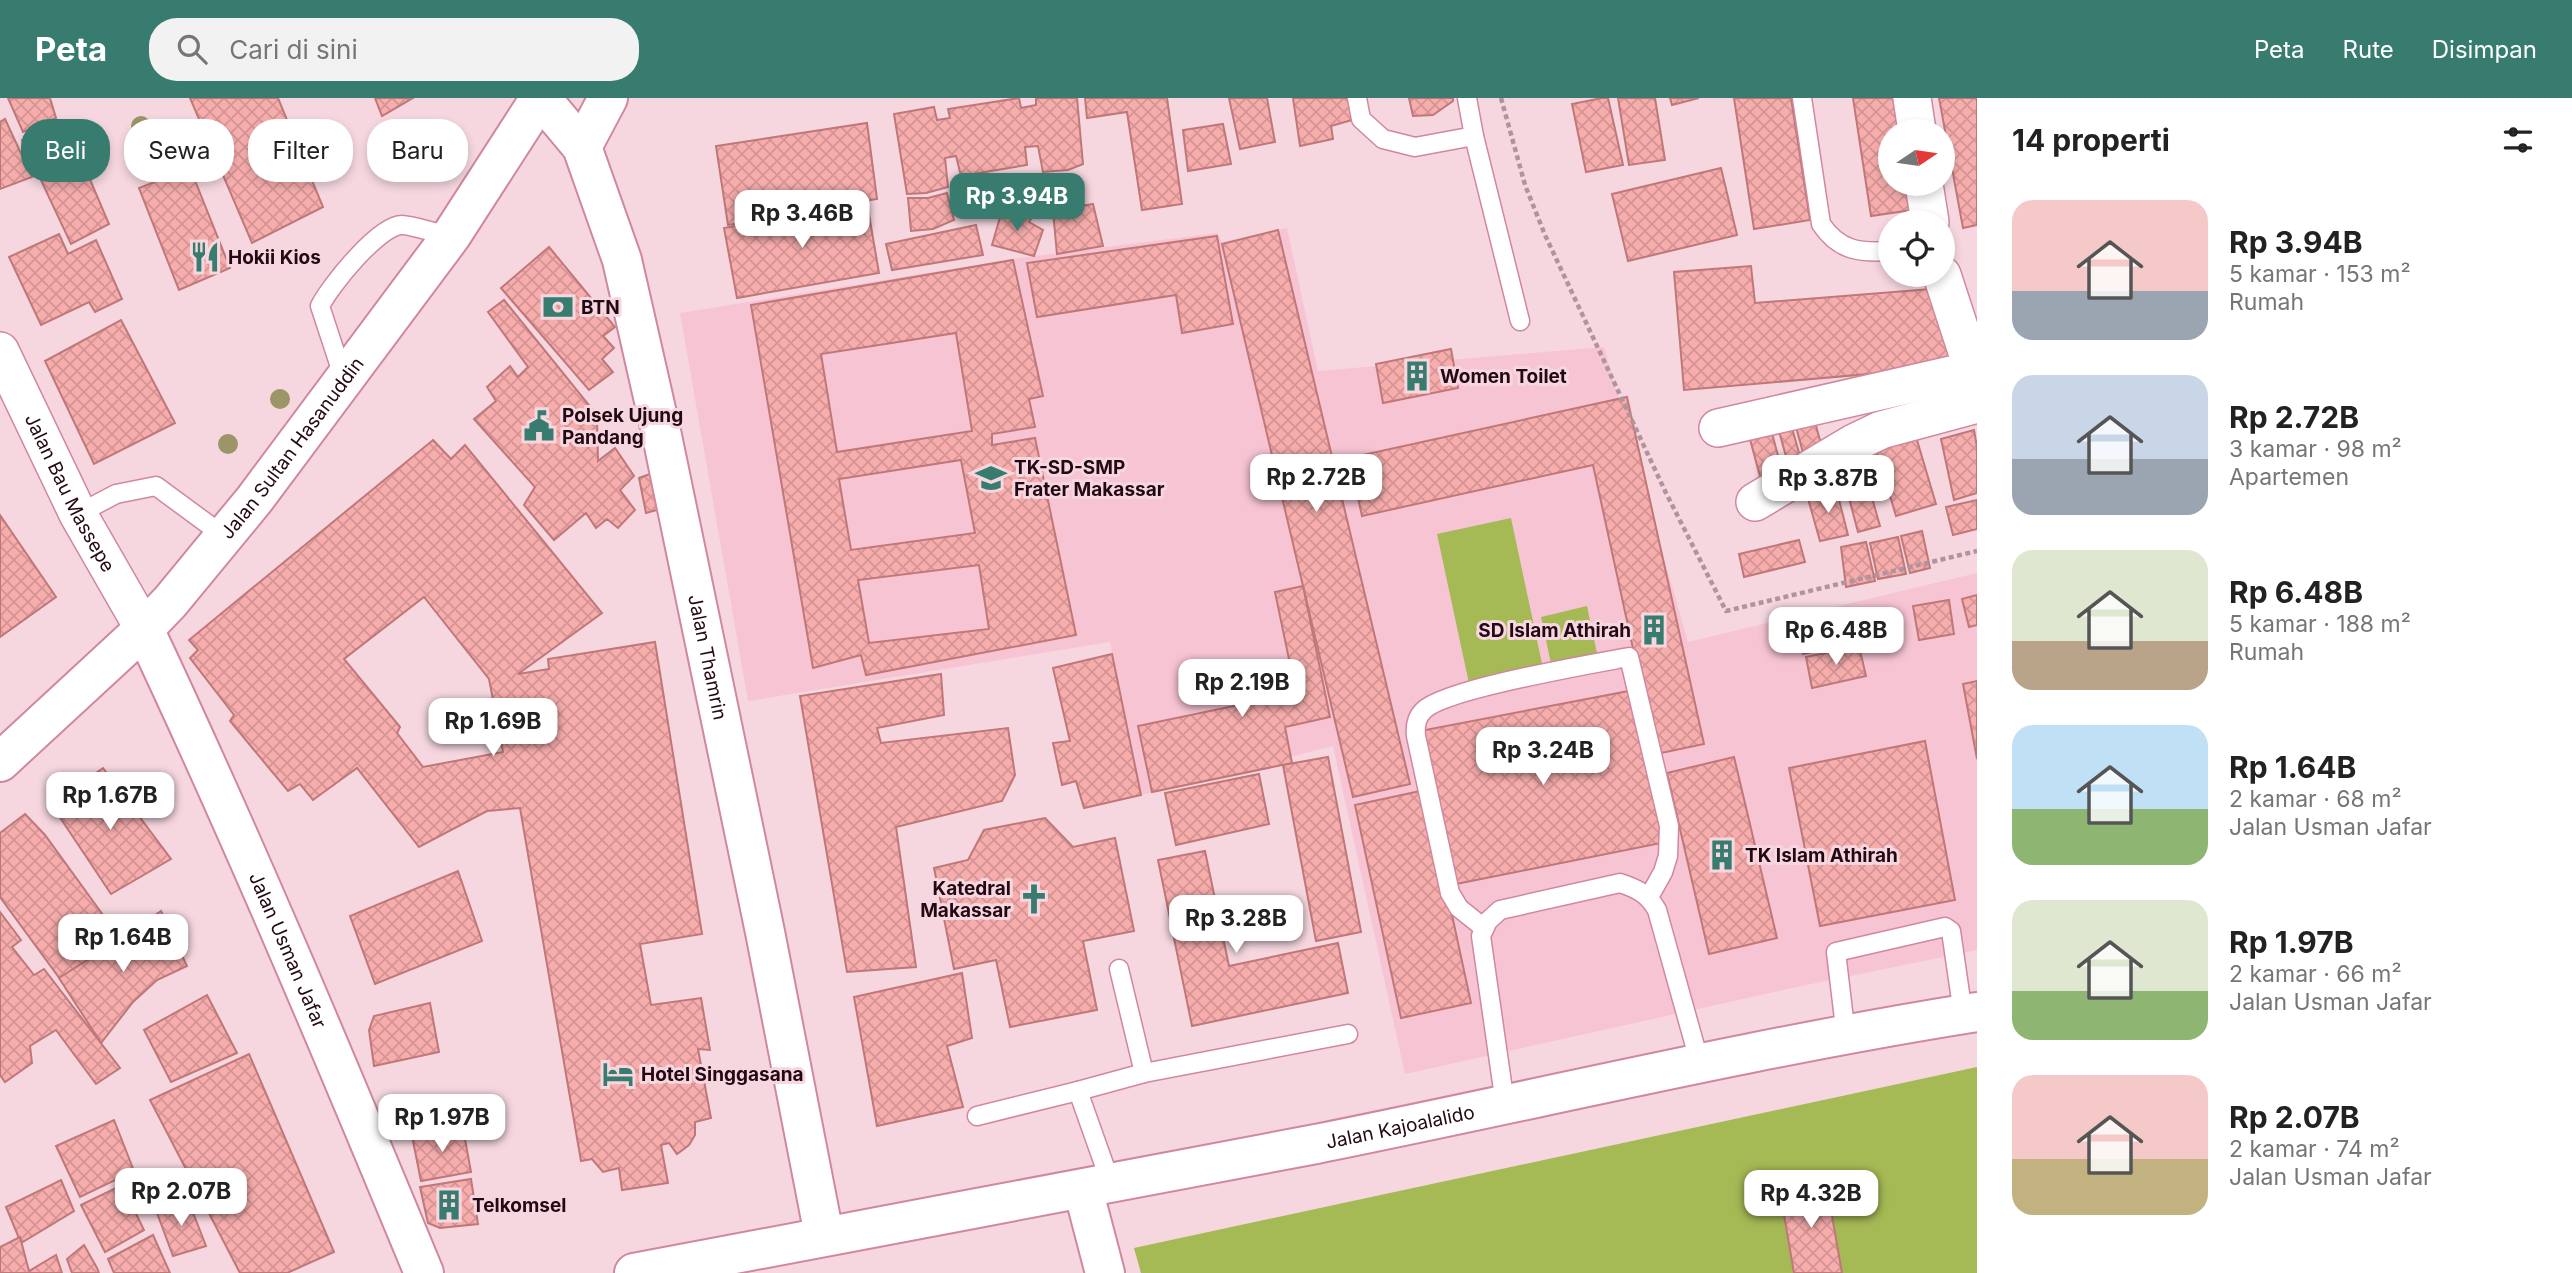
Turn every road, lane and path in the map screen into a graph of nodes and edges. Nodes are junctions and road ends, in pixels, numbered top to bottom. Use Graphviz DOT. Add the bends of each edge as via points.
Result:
graph roads {
  1 [pos="541,98"];
  2 [pos="608,98"];
  3 [pos="1357,98"];
  4 [pos="1467,98"];
  5 [pos="1802,98"];
  6 [pos="1912,98"];
  7 [pos="1915,119"];
  8 [pos="1474,136"];
  9 [pos="582,147"];
  10 [pos="451,236"];
  11 [pos="1878,251"];
  12 [pos="1946,287"];
  13 [pos="1520,321"];
  14 [pos="0,351"];
  15 [pos="344,379"];
  16 [pos="1976,390"];
  17 [pos="1718,428"];
  18 [pos="1755,502"];
  19 [pos="78,514"];
  20 [pos="224,536"];
  21 [pos="144,629"];
  22 [pos="0,762"];
  23 [pos="1649,897"];
  24 [pos="1484,928"];
  25 [pos="1119,969"];
  26 [pos="1970,1013"];
  27 [pos="1348,1034"];
  28 [pos="1846,1037"];
  29 [pos="1700,1064"];
  30 [pos="1144,1073"];
  31 [pos="1078,1091"];
  32 [pos="1505,1104"];
  33 [pos="977,1116"];
  34 [pos="1097,1186"];
  35 [pos="824,1236"];
  36 [pos="424,1273"];
  37 [pos="634,1273"];
  38 [pos="1105,1273"];
  1 -- 9 [label="street, Jalan Thamrin"];
  1 -- 10 [label="street, Jalan Sultan Hasanuddin"];
  2 -- 9 [label="street"];
  3 -- 8 [label="lane" via="1361,119 1383,139 1415,147"];
  4 -- 8 [label="lane"];
  5 -- 11 [label="lane" via="1821,224 1847,249"];
  6 -- 7 [label="street"];
  8 -- 13 [label="lane"];
  9 -- 35 [label="street, Jalan Thamrin" via="622,260 663,436"];
  10 -- 15 [label="street, Jalan Sultan Hasanuddin"];
  10 -- 15 [label="lane" via="401,225 386,231 327,292 320,306"];
  12 -- 16 [label="street"];
  14 -- 19 [label="street, Jalan Bau Massepe"];
  15 -- 20 [label="street, Jalan Sultan Hasanuddin"];
  16 -- 17 [label="street"];
  16 -- 18 [label="street" via="1854,443"];
  19 -- 20 [label="lane" via="116,494 156,486"];
  19 -- 21 [label="street, Jalan Bau Massepe"];
  20 -- 21 [label="street, Jalan Sultan Hasanuddin"];
  21 -- 22 [label="street, Jalan Sultan Hasanuddin"];
  21 -- 36 [label="street, Jalan Usman Jafar" via="279,926"];
  23 -- 24 [label="lane" via="1620,883 1500,910"];
  23 -- 24 [label="lane" via="1668,856 1669,826 1629,657 1471,690 1421,712 1416,736 1450,893 1459,908"];
  23 -- 29 [label="lane" via="1657,910"];
  24 -- 32 [label="lane" via="1481,936"];
  25 -- 30 [label="lane"];
  26 -- 28 [label="street, Jalan Kajoalalido"];
  26 -- 28 [label="lane" via="1951,931 1945,927 1836,952"];
  27 -- 30 [label="lane"];
  28 -- 29 [label="street, Jalan Kajoalalido"];
  29 -- 32 [label="street, Jalan Kajoalalido"];
  30 -- 31 [label="lane"];
  31 -- 33 [label="lane"];
  31 -- 34 [label="lane"];
  32 -- 34 [label="street, Jalan Kajoalalido"];
  34 -- 35 [label="street, Jalan Kajoalalido"];
  34 -- 38 [label="street"];
  35 -- 37 [label="street, Jalan Kajoalalido"];
}
